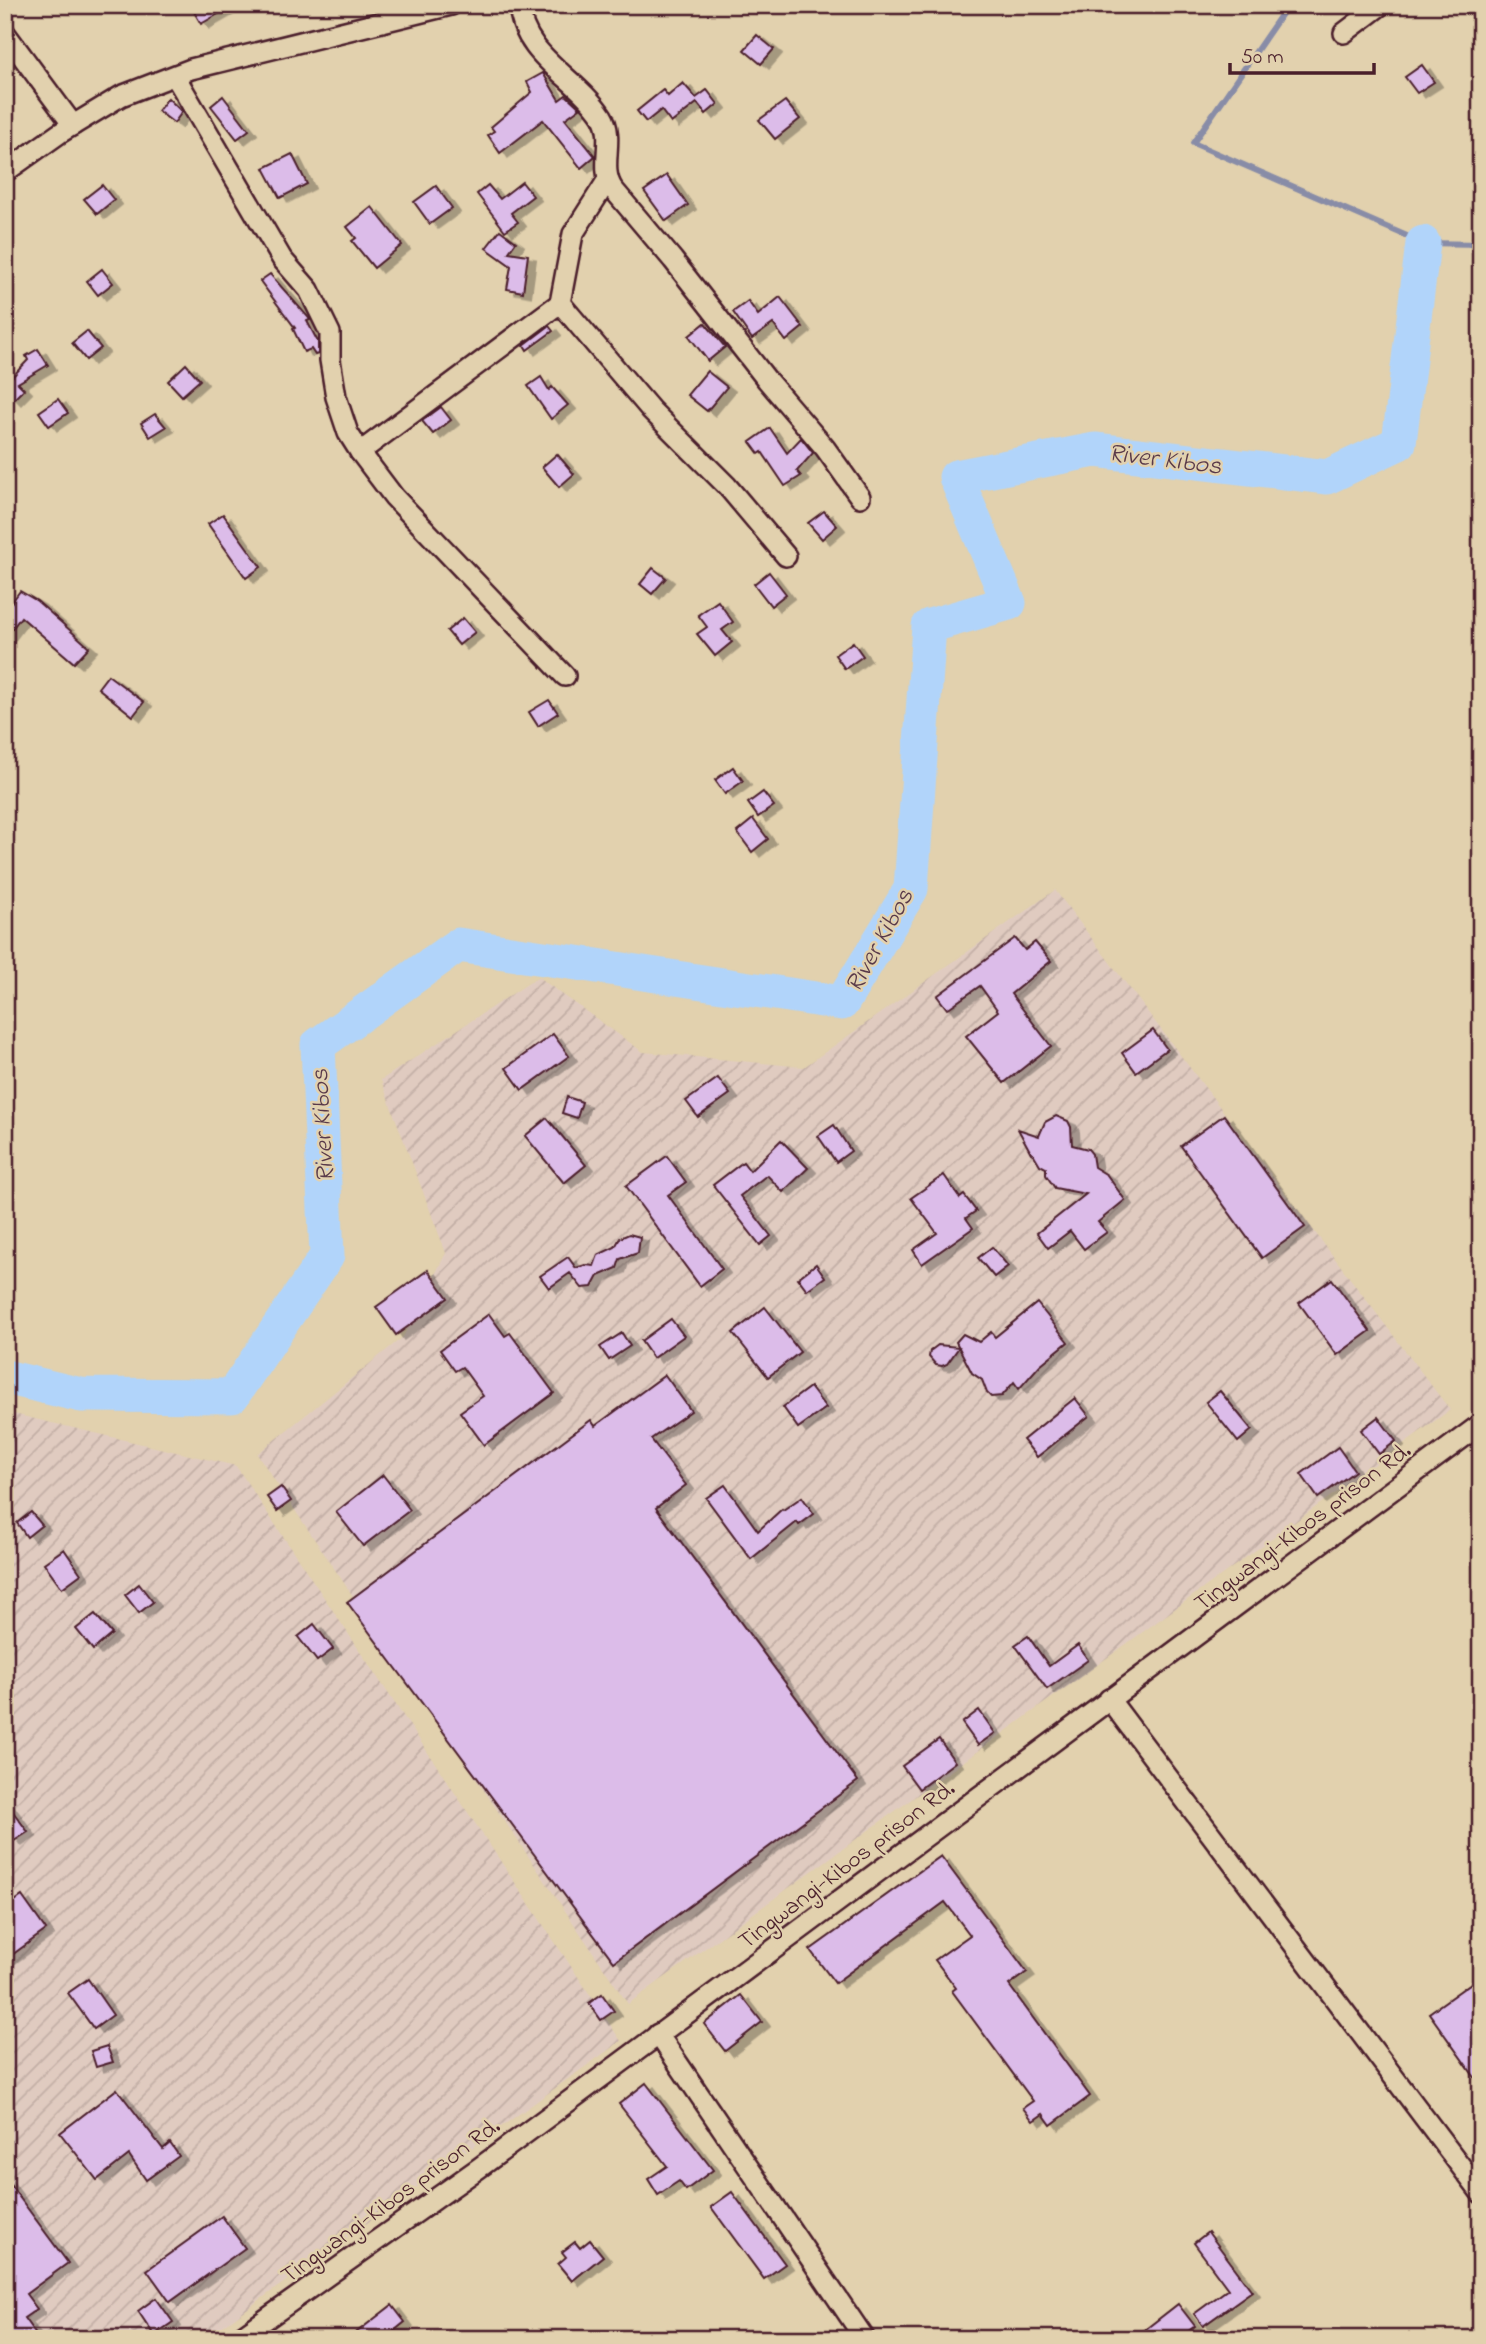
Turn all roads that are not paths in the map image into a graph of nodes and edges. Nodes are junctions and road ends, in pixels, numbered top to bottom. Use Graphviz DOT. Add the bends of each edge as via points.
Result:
graph roads {
  1 [pos="451,5"];
  2 [pos="519,5"];
  3 [pos="1381,5"];
  4 [pos="5,33"];
  5 [pos="1344,33"];
  6 [pos="175,76"];
  7 [pos="73,125"];
  8 [pos="5,172"];
  9 [pos="607,181"];
  10 [pos="560,303"];
  11 [pos="360,452"];
  12 [pos="860,498"];
  13 [pos="786,556"];
  14 [pos="565,676"];
  15 [pos="1481,1424"];
  16 [pos="1109,1699"];
  17 [pos="658,2034"];
  18 [pos="1481,2193"];
  19 [pos="238,2339"];
  20 [pos="865,2339"];
  1 -- 6 [label="street"];
  2 -- 9 [label="street" via="524,30 534,47 603,118 608,141"];
  3 -- 5 [label="street"];
  4 -- 7 [label="street"];
  6 -- 7 [label="street" via="121,96"];
  6 -- 11 [label="street" via="282,258 309,290 330,333 336,397"];
  7 -- 8 [label="street"];
  9 -- 10 [label="street" via="573,234"];
  9 -- 12 [label="street" via="825,448"];
  10 -- 11 [label="street"];
  10 -- 13 [label="street"];
  11 -- 14 [label="street" via="394,497"];
  15 -- 16 [label="street, Tingwangi-Kibos prison Rd."];
  16 -- 17 [label="street, Tingwangi-Kibos prison Rd."];
  16 -- 18 [label="street"];
  17 -- 19 [label="street, Tingwangi-Kibos prison Rd."];
  17 -- 20 [label="street"];
}
